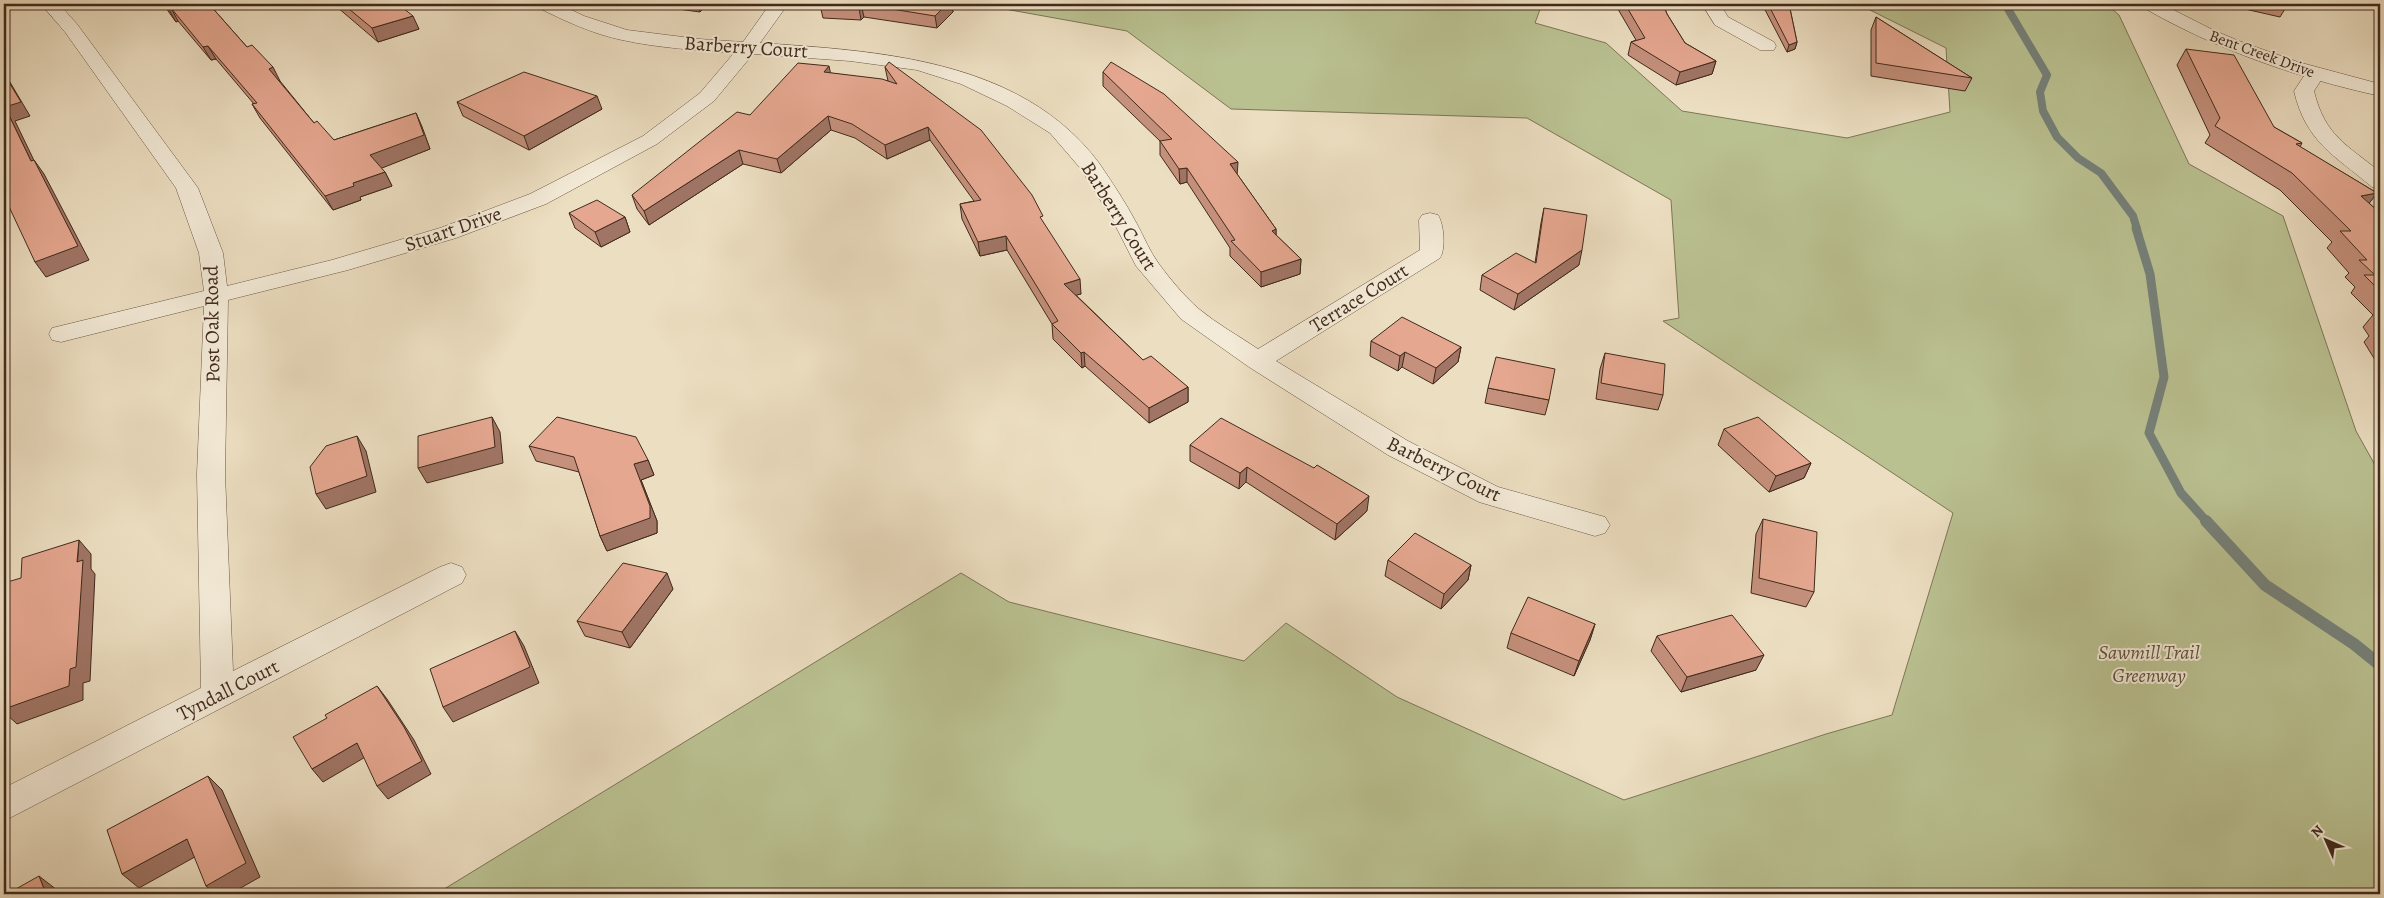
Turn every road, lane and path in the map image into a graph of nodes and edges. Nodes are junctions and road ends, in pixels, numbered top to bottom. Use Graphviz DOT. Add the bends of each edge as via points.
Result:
graph roads {
  1 [pos="50,4"];
  2 [pos="545,4"];
  3 [pos="779,4"];
  4 [pos="1711,4"];
  5 [pos="2150,4"];
  6 [pos="1768,46"];
  7 [pos="748,48"];
  8 [pos="2315,74"];
  9 [pos="2380,90"];
  10 [pos="2380,182"];
  11 [pos="1430,220"];
  12 [pos="216,295"];
  13 [pos="61,334"];
  14 [pos="1258,361"];
  15 [pos="1595,525"];
  16 [pos="451,575"];
  17 [pos="218,695"];
  18 [pos="4,805"];
  1 -- 12 [label="street, Post Oak Road" via="71,28 187,188 211,253"];
  2 -- 7 [label="street, Barberry Court" via="578,20 624,35"];
  3 -- 7 [label="street, Stuart Drive"];
  4 -- 6 [label="street" via="1721,21"];
  5 -- 8 [label="street, Bent Creek Drive" via="2215,38"];
  7 -- 12 [label="street, Stuart Drive" via="708,97 650,140 538,199 448,233"];
  7 -- 14 [label="street, Barberry Court" via="850,55 919,65 968,80 1014,102 1057,129 1090,166 1148,266 1190,314"];
  8 -- 9 [label="street, Bent Creek Drive"];
  8 -- 10 [label="street" via="2304,91 2309,112 2323,136"];
  11 -- 14 [label="street, Terrace Court" via="1432,253"];
  12 -- 13 [label="street, Stuart Drive"];
  12 -- 17 [label="street, Post Oak Road" via="211,474"];
  14 -- 15 [label="street, Barberry Court" via="1398,448 1489,495"];
  16 -- 17 [label="street, Tyndall Court"];
  17 -- 18 [label="street, Tyndall Court"];
}
